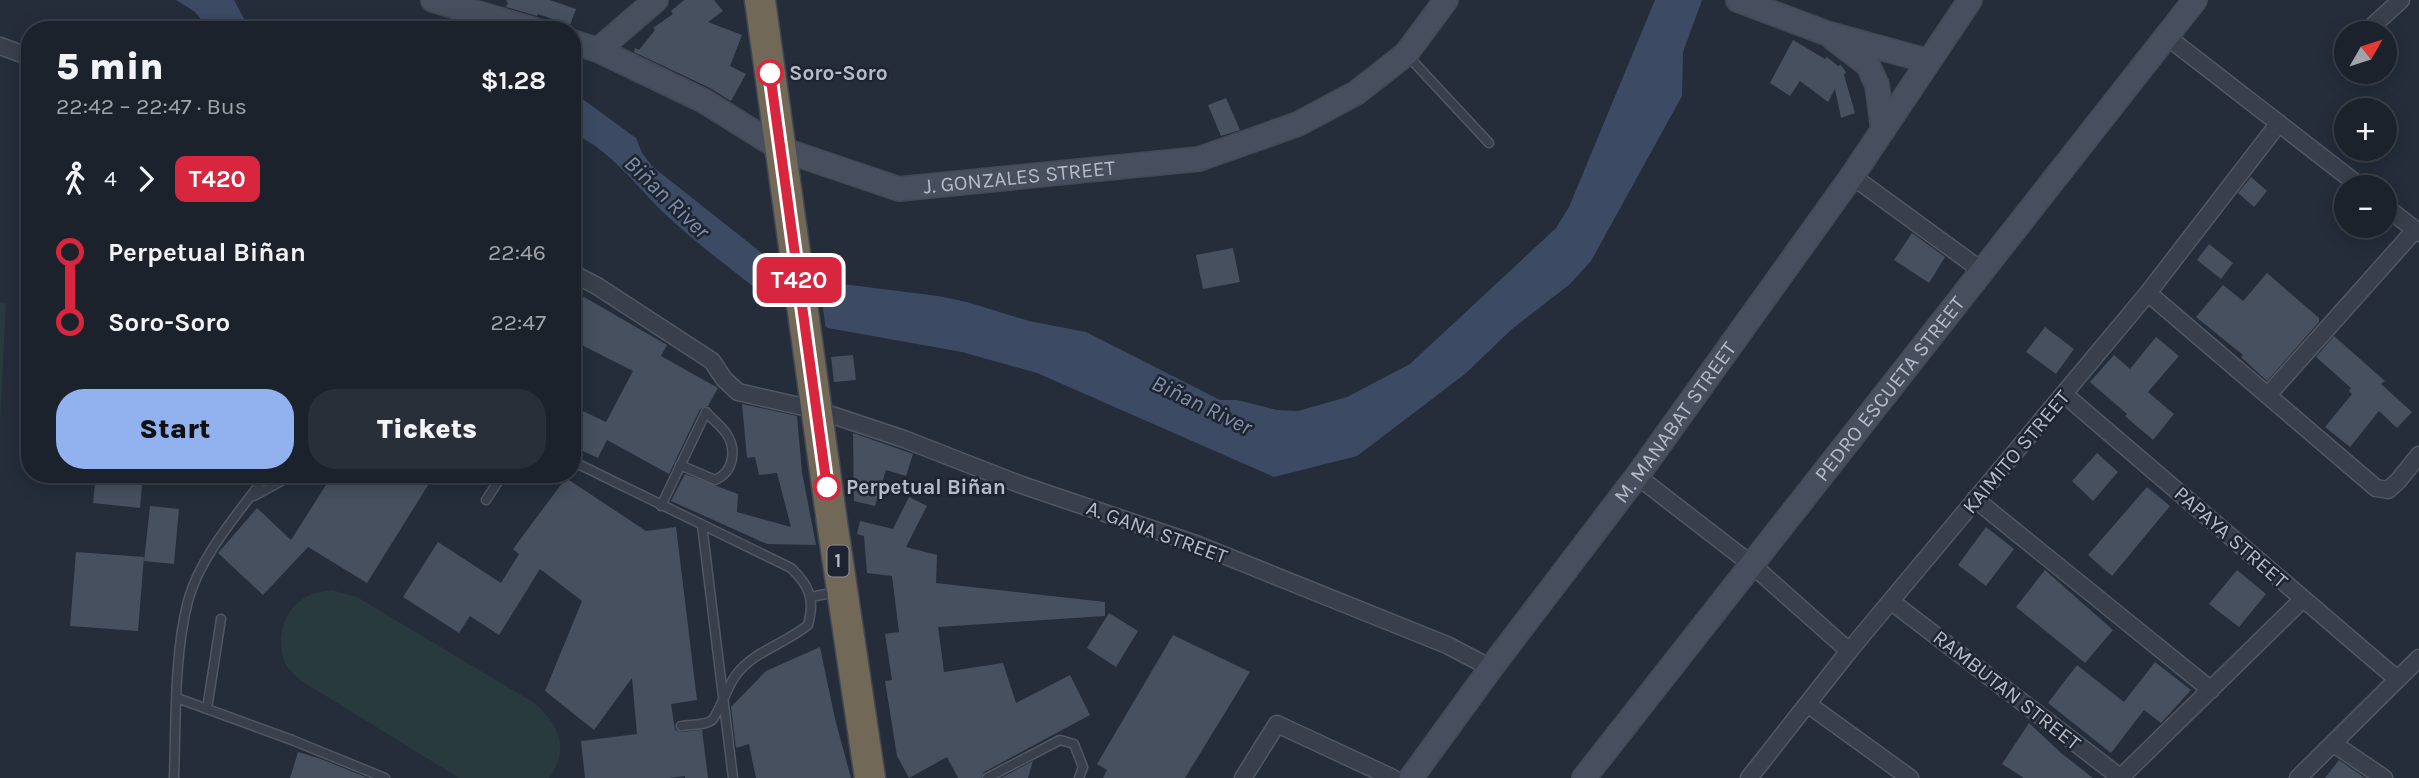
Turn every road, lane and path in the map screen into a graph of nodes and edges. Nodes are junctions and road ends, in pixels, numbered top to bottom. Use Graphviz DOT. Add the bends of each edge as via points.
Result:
graph roads {
  1 [pos="433,0"];
  2 [pos="656,0"];
  3 [pos="760,0"];
  4 [pos="1446,0"];
  5 [pos="1739,0"];
  6 [pos="1970,0"];
  7 [pos="2195,0"];
  8 [pos="2400,0"];
  9 [pos="504,21"];
  10 [pos="2378,21"];
  11 [pos="1826,33"];
  12 [pos="2166,36"];
  13 [pos="581,45"];
  14 [pos="0,46"];
  15 [pos="598,50"];
  16 [pos="21,54"];
  17 [pos="1406,54"];
  18 [pos="1928,61"];
  19 [pos="2280,123"];
  20 [pos="1883,130"];
  21 [pos="1489,143"];
  22 [pos="781,149"];
  23 [pos="2346,175"];
  24 [pos="1852,176"];
  25 [pos="2397,215"];
  26 [pos="2417,231"];
  27 [pos="1981,270"];
  28 [pos="581,278"];
  29 [pos="2148,293"];
  30 [pos="2065,395"];
  31 [pos="2268,395"];
  32 [pos="817,410"];
  33 [pos="2419,455"];
  34 [pos="680,465"];
  35 [pos="581,466"];
  36 [pos="1637,477"];
  37 [pos="261,483"];
  38 [pos="278,483"];
  39 [pos="497,483"];
  40 [pos="249,499"];
  41 [pos="1975,499"];
  42 [pos="486,500"];
  43 [pos="661,506"];
  44 [pos="702,524"];
  45 [pos="1751,564"];
  46 [pos="843,591"];
  47 [pos="811,597"];
  48 [pos="2303,599"];
  49 [pos="1892,602"];
  50 [pos="221,619"];
  51 [pos="1849,651"];
  52 [pos="2419,658"];
  53 [pos="1491,668"];
  54 [pos="2397,679"];
  55 [pos="2211,690"];
  56 [pos="723,695"];
  57 [pos="177,698"];
  58 [pos="1809,705"];
  59 [pos="207,709"];
  60 [pos="681,726"];
  61 [pos="2334,744"];
  62 [pos="174,778"];
  63 [pos="384,778"];
  64 [pos="733,778"];
  65 [pos="870,778"];
  66 [pos="987,778"];
  67 [pos="1079,778"];
  68 [pos="1243,778"];
  69 [pos="1393,778"];
  70 [pos="1411,778"];
  71 [pos="1584,778"];
  72 [pos="1749,778"];
  73 [pos="1910,778"];
  74 [pos="2121,778"];
  75 [pos="2298,778"];
  76 [pos="2384,778"];
  1 -- 9 [label="street"];
  2 -- 15 [label="street"];
  3 -- 22 [label="highway, 1"];
  4 -- 17 [label="street, J. GONZALES STREET"];
  5 -- 11 [label="street"];
  6 -- 18 [label="street, M. MANABAT STREET"];
  7 -- 12 [label="street, PEDRO ESCUETA STREET"];
  8 -- 10 [label="street"];
  11 -- 18 [label="street"];
  11 -- 20 [label="street" via="1868,65 1877,85"];
  12 -- 19 [label="street"];
  12 -- 27 [label="street, PEDRO ESCUETA STREET"];
  13 -- 15 [label="street, J. GONZALES STREET"];
  14 -- 16 [label="street"];
  15 -- 22 [label="street, J. GONZALES STREET" via="704,101"];
  17 -- 21 [label="lane"];
  17 -- 22 [label="street, J. GONZALES STREET" via="1356,93 1298,124 1199,159 899,189"];
  18 -- 20 [label="street, M. MANABAT STREET"];
  19 -- 23 [label="street"];
  19 -- 29 [label="street, KAIMITO STREET"];
  20 -- 24 [label="street, M. MANABAT STREET"];
  22 -- 32 [label="highway, 1"];
  24 -- 27 [label="street"];
  24 -- 36 [label="street, M. MANABAT STREET"];
  25 -- 26 [label="street"];
  26 -- 31 [label="street"];
  27 -- 45 [label="street, PEDRO ESCUETA STREET"];
  28 -- 32 [label="street, A. GANA STREET" via="712,361 738,392"];
  29 -- 30 [label="street, KAIMITO STREET"];
  29 -- 31 [label="street"];
  30 -- 41 [label="street, KAIMITO STREET"];
  30 -- 48 [label="street, PAPAYA STREET"];
  31 -- 33 [label="street" via="2376,488 2388,490"];
  32 -- 46 [label="highway, 1"];
  32 -- 53 [label="street, A. GANA STREET" via="1196,544 1447,645"];
  34 -- 34 [label="lane" via="685,455 706,412 731,443 730,468 715,480"];
  34 -- 43 [label="lane"];
  35 -- 43 [label="lane"];
  36 -- 45 [label="street"];
  36 -- 53 [label="street, M. MANABAT STREET"];
  37 -- 40 [label="lane"];
  38 -- 40 [label="lane"];
  39 -- 42 [label="lane"];
  40 -- 57 [label="lane" via="208,556 188,600"];
  41 -- 49 [label="street, KAIMITO STREET"];
  41 -- 55 [label="street"];
  43 -- 44 [label="lane"];
  44 -- 47 [label="lane" via="791,568"];
  44 -- 56 [label="lane"];
  45 -- 51 [label="street"];
  45 -- 71 [label="street, PEDRO ESCUETA STREET"];
  46 -- 47 [label="lane"];
  46 -- 65 [label="highway, 1"];
  47 -- 56 [label="lane" via="808,625 753,659"];
  48 -- 54 [label="street, PAPAYA STREET"];
  48 -- 55 [label="street"];
  49 -- 51 [label="street, KAIMITO STREET"];
  49 -- 74 [label="street, RAMBUTAN STREET"];
  50 -- 59 [label="lane"];
  51 -- 58 [label="street, KAIMITO STREET"];
  52 -- 54 [label="street"];
  53 -- 70 [label="street, M. MANABAT STREET"];
  54 -- 61 [label="street"];
  55 -- 74 [label="street"];
  56 -- 60 [label="lane" via="712,720"];
  56 -- 64 [label="lane"];
  57 -- 59 [label="lane"];
  57 -- 62 [label="lane"];
  58 -- 72 [label="street, KAIMITO STREET"];
  58 -- 73 [label="street"];
  59 -- 63 [label="lane"];
  61 -- 75 [label="street"];
  61 -- 76 [label="street"];
  66 -- 67 [label="lane" via="1060,740 1074,744 1083,768"];
  68 -- 69 [label="street" via="1277,724"];
}
